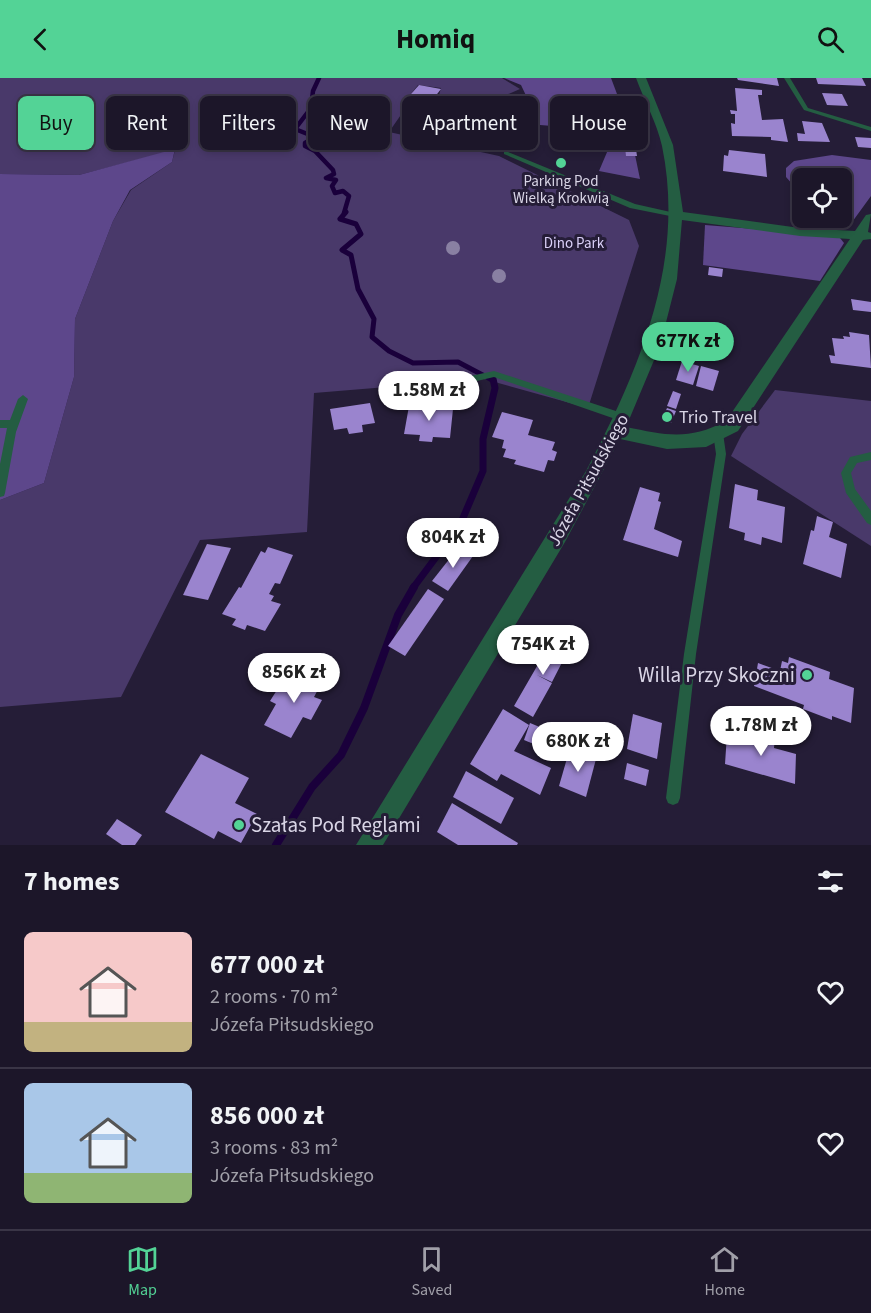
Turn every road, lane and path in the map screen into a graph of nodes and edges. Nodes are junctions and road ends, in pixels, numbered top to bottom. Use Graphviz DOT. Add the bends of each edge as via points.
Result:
graph roads {
  1 [pos="641,78"];
  2 [pos="787,78"];
  3 [pos="871,129"];
  4 [pos="506,153"];
  5 [pos="675,215"];
  6 [pos="871,218"];
  7 [pos="865,236"];
  8 [pos="404,394"];
  9 [pos="23,399"];
  10 [pos="0,424"];
  11 [pos="14,424"];
  12 [pos="621,425"];
  13 [pos="718,433"];
  14 [pos="871,456"];
  15 [pos="0,493"];
  16 [pos="871,520"];
  17 [pos="673,798"];
  18 [pos="369,845"];
  1 -- 5 [label="street, Józefa Piłsudskiego" via="666,144"];
  2 -- 3 [label="lane" via="806,109"];
  4 -- 5 [label="lane" via="633,206"];
  5 -- 7 [label="street" via="800,232"];
  5 -- 12 [label="street, Józefa Piłsudskiego" via="673,260 663,310 644,372"];
  6 -- 7 [label="street"];
  7 -- 13 [label="street" via="732,426"];
  8 -- 12 [label="lane" via="494,374"];
  9 -- 11 [label="lane"];
  10 -- 11 [label="lane"];
  11 -- 15 [label="lane"];
  12 -- 13 [label="street" via="667,442 706,440"];
  12 -- 18 [label="street, Józefa Piłsudskiego" via="550,550"];
  13 -- 17 [label="lane" via="721,454 690,654"];
  14 -- 16 [label="lane" via="854,460 846,472 850,490"];
}
